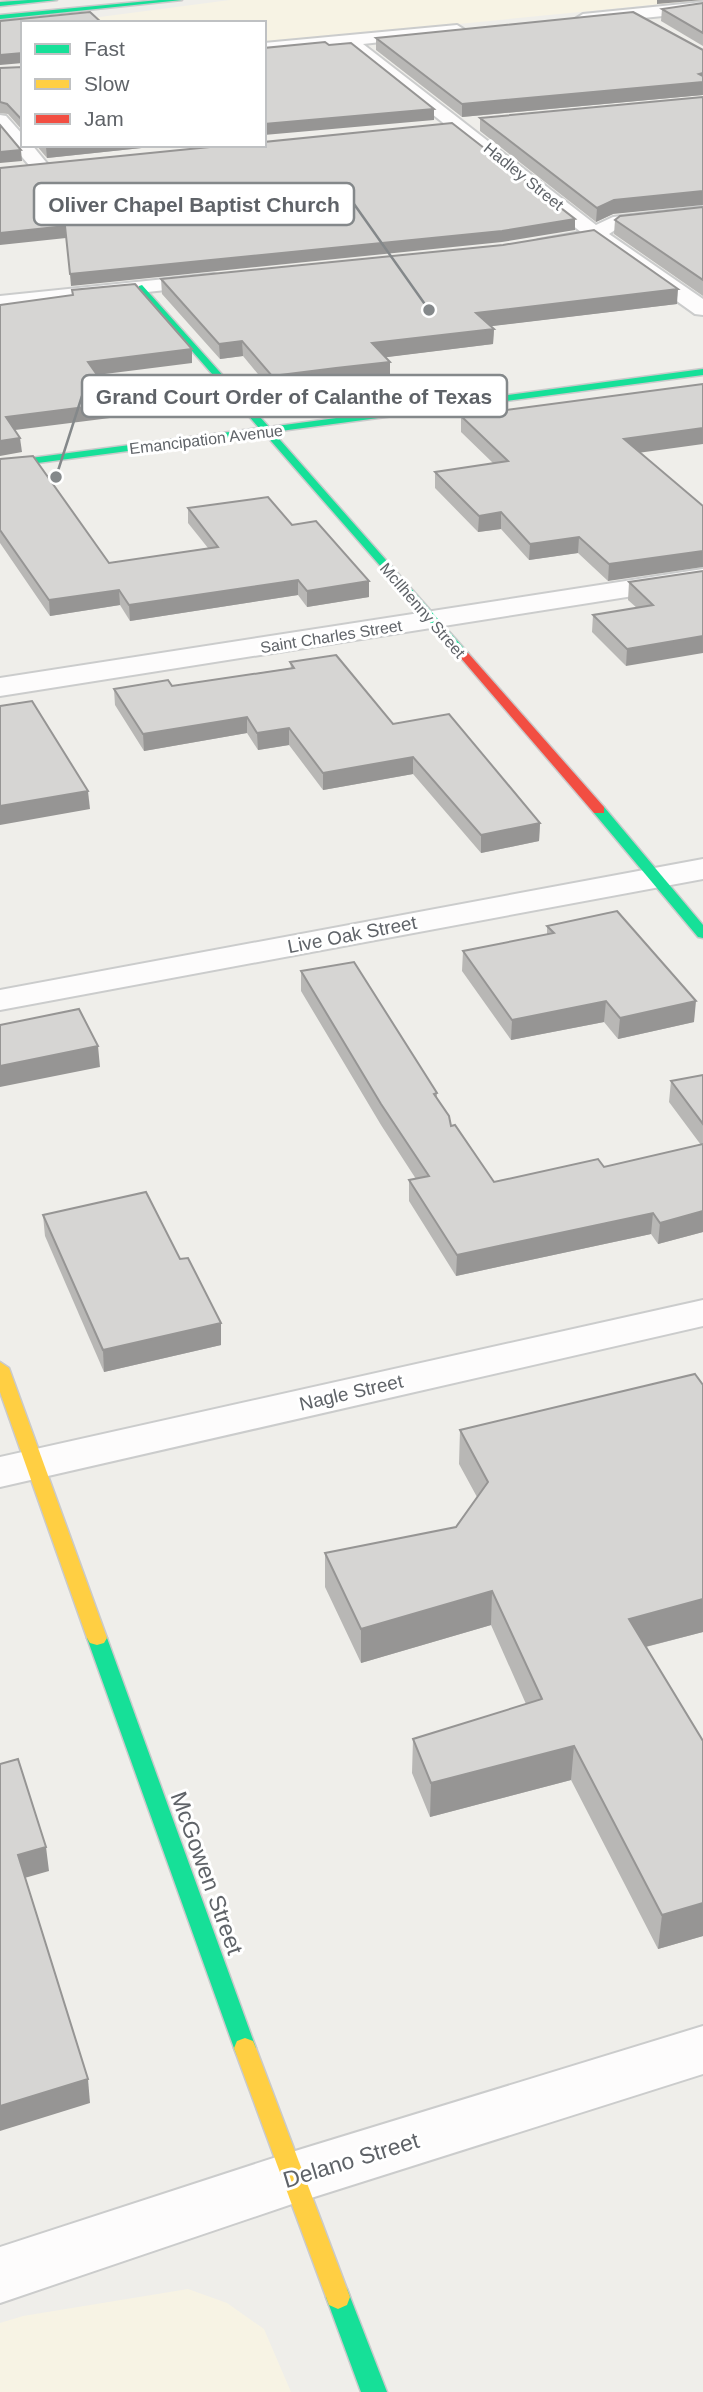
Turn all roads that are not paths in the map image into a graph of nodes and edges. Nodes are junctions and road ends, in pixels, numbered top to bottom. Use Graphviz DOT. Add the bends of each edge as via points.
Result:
graph roads {
  1 [pos="54,0"];
  2 [pos="179,0"];
  3 [pos="0,4"];
  4 [pos="703,8"];
  5 [pos="631,14"];
  6 [pos="0,18"];
  7 [pos="570,20"];
  8 [pos="479,28"];
  9 [pos="655,28"];
  10 [pos="348,40"];
  11 [pos="266,48"];
  12 [pos="0,120"];
  13 [pos="487,122"];
  14 [pos="460,125"];
  15 [pos="433,127"];
  16 [pos="21,141"];
  17 [pos="28,147"];
  18 [pos="13,170"];
  19 [pos="703,213"];
  20 [pos="703,229"];
  21 [pos="594,233"];
  22 [pos="526,247"];
  23 [pos="240,278"];
  24 [pos="142,288"];
  25 [pos="0,302"];
  26 [pos="703,309"];
  27 [pos="703,372"];
  28 [pos="267,432"];
  29 [pos="0,465"];
  30 [pos="703,577"];
  31 [pos="433,621"];
  32 [pos="0,687"];
  33 [pos="703,869"];
  34 [pos="658,877"];
  35 [pos="703,934"];
  36 [pos="0,1000"];
  37 [pos="703,1313"];
  38 [pos="0,1368"];
  39 [pos="18,1468"];
  40 [pos="703,2050"];
  41 [pos="292,2178"];
  42 [pos="0,2275"];
  43 [pos="374,2392"];
  1 -- 3 [label="main road"];
  2 -- 6 [label="main road"];
  4 -- 5 [label="street"];
  5 -- 7 [label="street"];
  5 -- 9 [label="street"];
  8 -- 10 [label="street"];
  10 -- 11 [label="street"];
  10 -- 14 [label="street, Hadley Street"];
  12 -- 16 [label="street"];
  13 -- 14 [label="street"];
  14 -- 15 [label="street"];
  14 -- 21 [label="street, Hadley Street"];
  17 -- 18 [label="street" via="47,166"];
  19 -- 21 [label="street" via="612,223"];
  20 -- 21 [label="street" via="625,238"];
  21 -- 22 [label="street"];
  21 -- 26 [label="street, Hadley Street"];
  23 -- 24 [label="street"];
  24 -- 25 [label="street"];
  24 -- 28 [label="main road, McIlhenny Street"];
  27 -- 28 [label="main road, Emancipation Avenue"];
  28 -- 29 [label="main road, Emancipation Avenue"];
  28 -- 31 [label="main road, McIlhenny Street"];
  30 -- 31 [label="street, Saint Charles Street"];
  31 -- 32 [label="street, Saint Charles Street"];
  31 -- 34 [label="main road, McIlhenny Street"];
  33 -- 34 [label="street, Live Oak Street"];
  34 -- 35 [label="main road, McIlhenny Street"];
  34 -- 36 [label="street, Live Oak Street"];
  37 -- 39 [label="street, Nagle Street"];
  38 -- 39 [label="main road, McGowen Street"];
  39 -- 41 [label="main road, McGowen Street"];
  40 -- 41 [label="street, Delano Street"];
  41 -- 42 [label="street, Delano Street"];
  41 -- 43 [label="main road, McGowen Street"];
}
